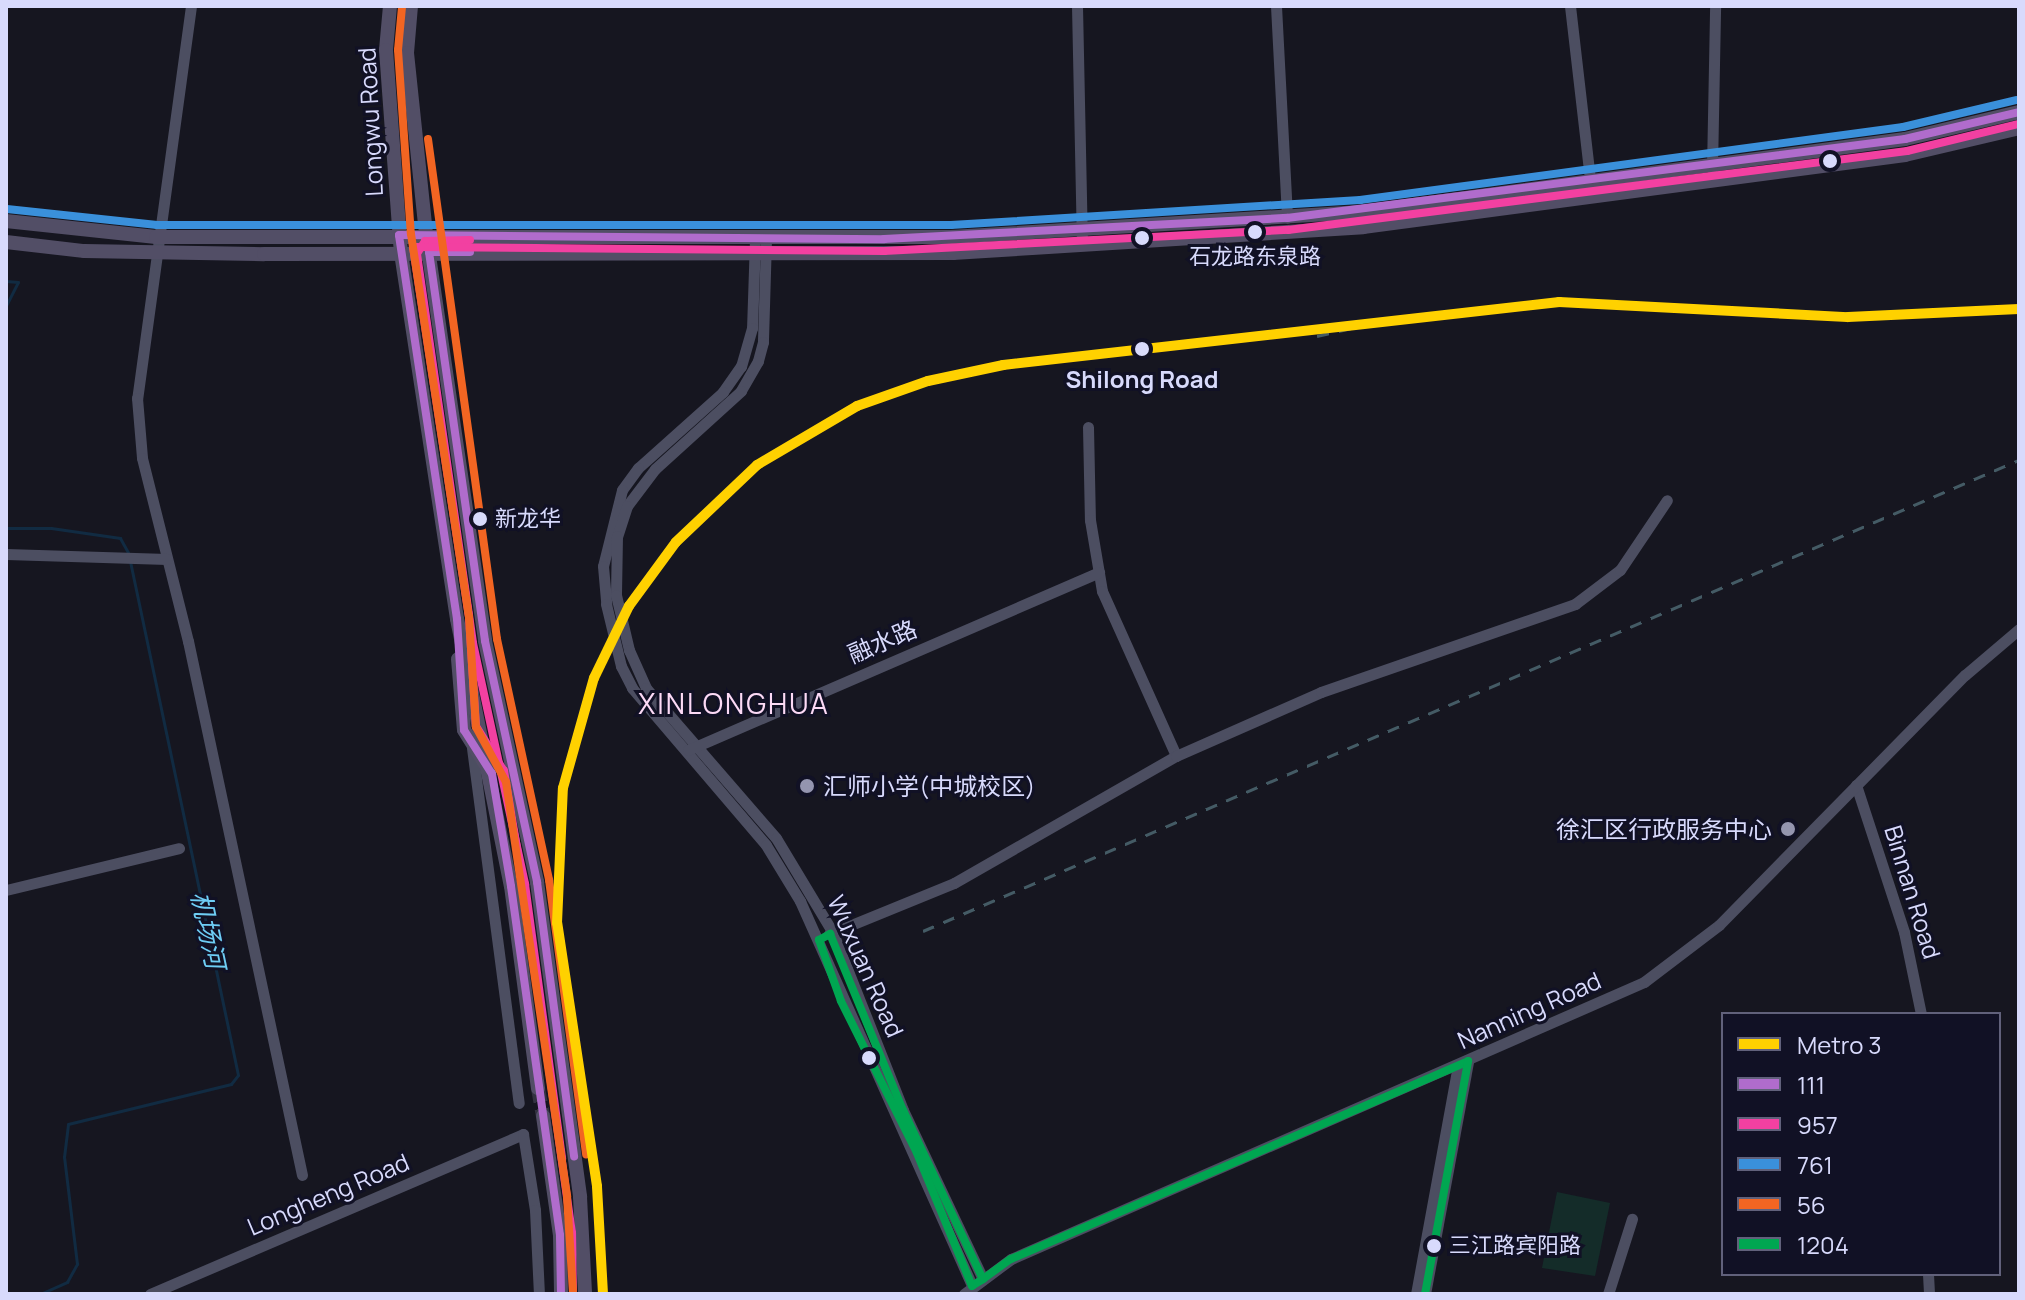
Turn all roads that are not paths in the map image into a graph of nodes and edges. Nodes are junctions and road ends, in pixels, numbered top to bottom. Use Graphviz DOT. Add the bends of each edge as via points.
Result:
graph roads {
  1 [pos="191,6"];
  2 [pos="390,6"];
  3 [pos="411,6"];
  4 [pos="1077,6"];
  5 [pos="1276,6"];
  6 [pos="1570,6"];
  7 [pos="1715,6"];
  8 [pos="2019,112"];
  9 [pos="2019,128"];
  10 [pos="1712,173"];
  11 [pos="1590,180"];
  12 [pos="1287,218"];
  13 [pos="6,221"];
  14 [pos="1082,229"];
  15 [pos="399,235"];
  16 [pos="426,235"];
  17 [pos="156,237"];
  18 [pos="760,239"];
  19 [pos="6,242"];
  20 [pos="1082,246"];
  21 [pos="154,252"];
  22 [pos="429,252"];
  23 [pos="401,253"];
  24 [pos="762,256"];
  25 [pos="1088,427"];
  26 [pos="1667,500"];
  27 [pos="6,554"];
  28 [pos="167,559"];
  29 [pos="1099,572"];
  30 [pos="457,619"];
  31 [pos="2019,629"];
  32 [pos="472,748"];
  33 [pos="689,750"];
  34 [pos="1176,756"];
  35 [pos="492,774"];
  36 [pos="1856,785"];
  37 [pos="179,848"];
  38 [pos="6,890"];
  39 [pos="833,933"];
  40 [pos="819,940"];
  41 [pos="1921,1012"];
  42 [pos="1463,1063"];
  43 [pos="538,1088"];
  44 [pos="519,1103"];
  45 [pos="543,1116"];
  46 [pos="302,1175"];
  47 [pos="1632,1219"];
  48 [pos="973,1286"];
  49 [pos="150,1294"];
  50 [pos="539,1294"];
  51 [pos="561,1294"];
  52 [pos="585,1294"];
  53 [pos="1416,1294"];
  54 [pos="1425,1294"];
  55 [pos="1608,1294"];
  1 -- 17 [label="street"];
  2 -- 15 [label="main road, Longwu Road" via="386,50"];
  3 -- 16 [label="main road, Longwu Road" via="407,53"];
  4 -- 14 [label="street"];
  5 -- 12 [label="street"];
  6 -- 11 [label="street"];
  7 -- 10 [label="street"];
  8 -- 10 [label="main road" via="1905,139"];
  9 -- 10 [label="main road" via="1905,155"];
  10 -- 11 [label="main road"];
  10 -- 20 [label="main road" via="1363,227"];
  11 -- 12 [label="main road"];
  12 -- 14 [label="main road"];
  13 -- 17 [label="main road"];
  14 -- 18 [label="main road"];
  14 -- 20 [label="street"];
  15 -- 16 [label="main road"];
  15 -- 17 [label="main road"];
  15 -- 23 [label="main road, Longwu Road"];
  16 -- 18 [label="main road"];
  16 -- 22 [label="main road, Longwu Road"];
  17 -- 21 [label="street"];
  18 -- 24 [label="street"];
  19 -- 21 [label="main road"];
  20 -- 24 [label="main road"];
  21 -- 23 [label="main road"];
  21 -- 28 [label="street" via="137,398 142,458"];
  22 -- 23 [label="main road"];
  22 -- 24 [label="main road"];
  22 -- 52 [label="main road, Longwu Road" via="485,641 537,882 580,1197"];
  23 -- 30 [label="main road, Longwu Road"];
  24 -- 33 [label="street" via="741,366 723,392 638,468 622,490 603,566 621,666 632,688"];
  25 -- 29 [label="street" via="1090,520"];
  26 -- 34 [label="street" via="1620,570 1575,604 1321,692"];
  27 -- 28 [label="street"];
  28 -- 46 [label="street"];
  29 -- 33 [label="street, 融水路"];
  29 -- 34 [label="street" via="1102,591"];
  30 -- 32 [label="main road" via="464,730"];
  30 -- 35 [label="main road, Longwu Road"];
  31 -- 36 [label="street, Nanning Road" via="1965,675"];
  32 -- 35 [label="main road"];
  32 -- 44 [label="street"];
  33 -- 39 [label="street, Wuxuan Road" via="776,838"];
  33 -- 40 [label="street" via="779,864"];
  34 -- 39 [label="street" via="954,883"];
  35 -- 43 [label="main road, Longwu Road"];
  36 -- 41 [label="street, Binnan Road" via="1910,953"];
  36 -- 42 [label="street, Nanning Road" via="1719,925 1672,964 1617,996"];
  37 -- 38 [label="street"];
  39 -- 40 [label="street"];
  39 -- 48 [label="street, Wuxuan Road"];
  40 -- 48 [label="street" via="841,1001 917,1153"];
  42 -- 48 [label="street, Nanning Road" via="1011,1259"];
  42 -- 53 [label="street"];
  42 -- 54 [label="street"];
  45 -- 51 [label="main road" via="560,1235"];
  47 -- 55 [label="street"];
  49 -- 50 [label="street, Longheng Road" via="523,1134 535,1210"];
}
